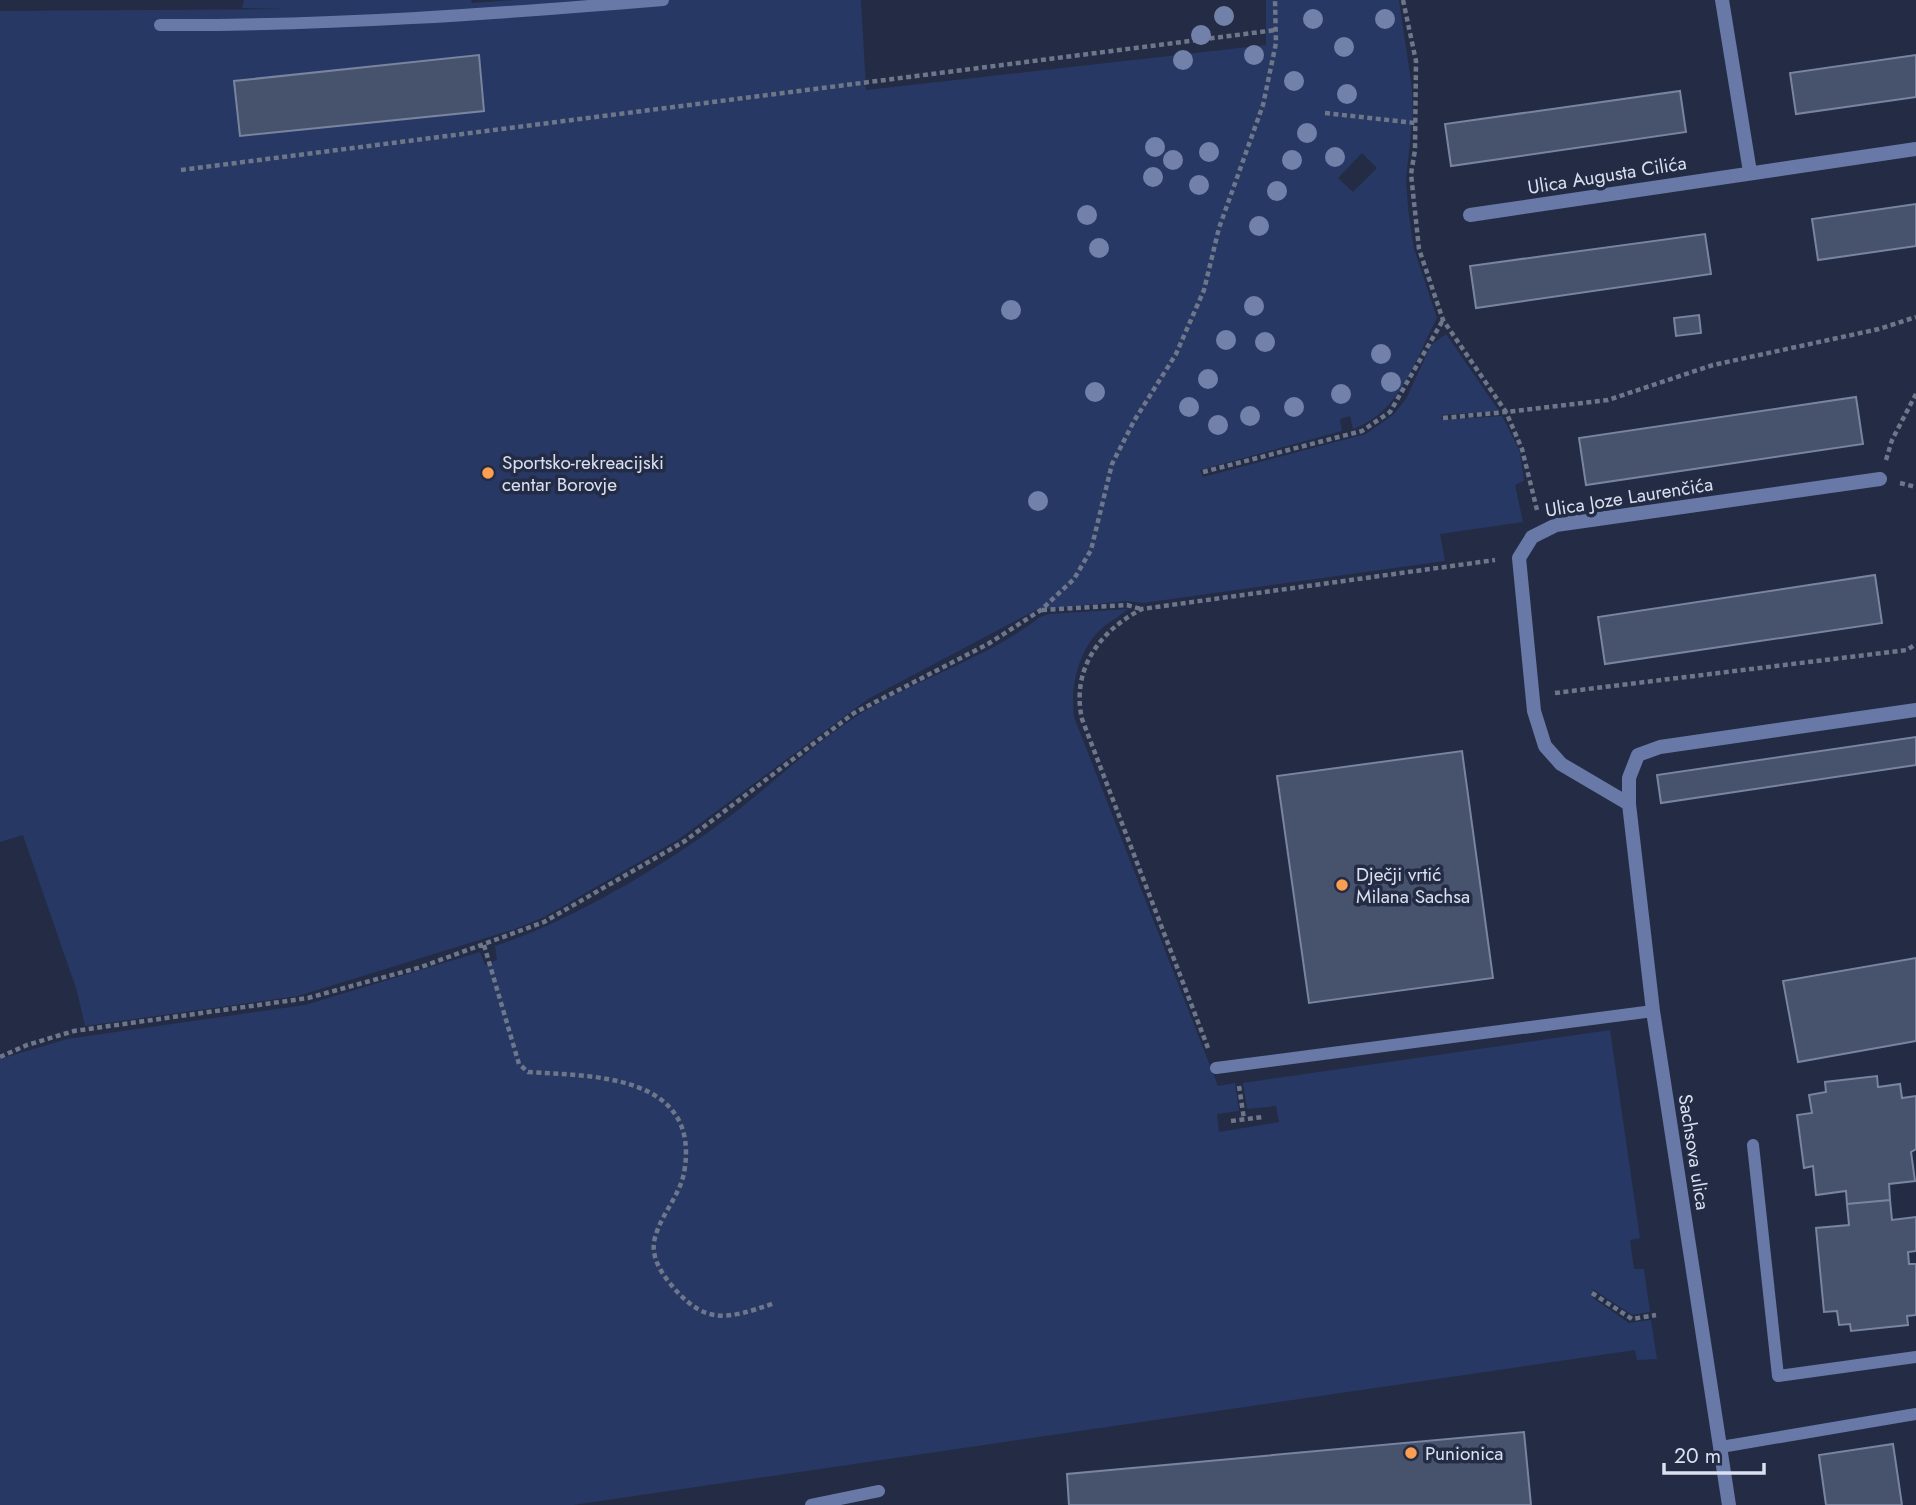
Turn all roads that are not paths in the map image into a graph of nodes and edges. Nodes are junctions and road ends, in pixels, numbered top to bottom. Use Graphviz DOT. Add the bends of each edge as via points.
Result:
graph roads {
  1 [pos="663,0"];
  2 [pos="1722,0"];
  3 [pos="160,25"];
  4 [pos="1916,149"];
  5 [pos="1751,172"];
  6 [pos="1470,215"];
  7 [pos="1880,479"];
  8 [pos="1916,710"];
  9 [pos="1629,804"];
  10 [pos="1653,1011"];
  11 [pos="1216,1068"];
  12 [pos="1753,1145"];
  13 [pos="1916,1357"];
  14 [pos="1916,1414"];
  15 [pos="1721,1447"];
  16 [pos="879,1491"];
  17 [pos="811,1505"];
  18 [pos="1729,1505"];
  1 -- 3 [label="lane" via="481,16 282,26"];
  2 -- 5 [label="street"];
  4 -- 5 [label="street, Ulica Augusta Cilića"];
  5 -- 6 [label="street, Ulica Augusta Cilića"];
  7 -- 9 [label="street, Ulica Joze Laurenčića" via="1556,525 1531,537 1519,558 1531,696 1545,746 1561,764"];
  8 -- 9 [label="street" via="1660,747 1638,755 1629,778"];
  9 -- 10 [label="street, Sachsova ulica"];
  10 -- 11 [label="lane"];
  10 -- 15 [label="street, Sachsova ulica"];
  12 -- 13 [label="lane" via="1778,1376"];
  14 -- 15 [label="lane"];
  15 -- 18 [label="street, Sachsova ulica"];
  16 -- 17 [label="lane"];
}
